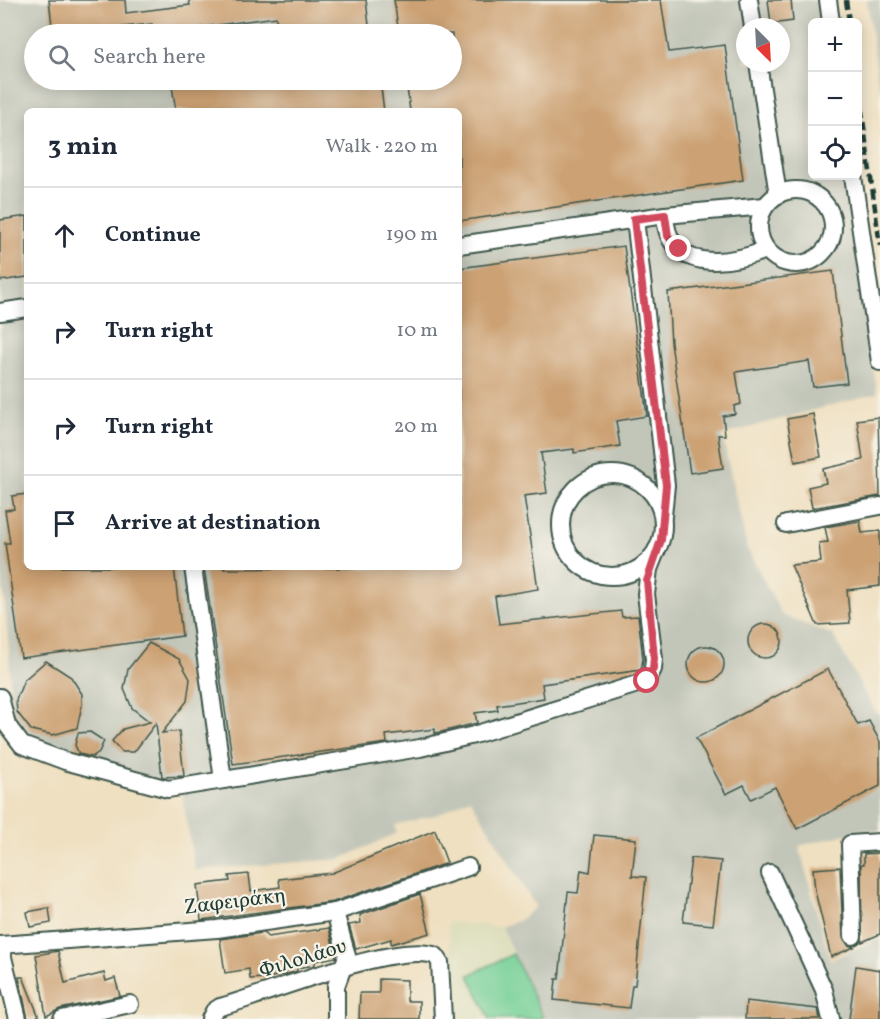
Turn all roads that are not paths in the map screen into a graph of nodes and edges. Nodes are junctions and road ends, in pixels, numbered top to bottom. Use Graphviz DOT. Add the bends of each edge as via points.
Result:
graph roads {
  1 [pos="749,0"];
  2 [pos="828,0"];
  3 [pos="752,18"];
  4 [pos="830,18"];
  5 [pos="759,72"];
  6 [pos="854,180"];
  7 [pos="772,200"];
  8 [pos="665,215"];
  9 [pos="634,219"];
  10 [pos="462,245"];
  11 [pos="766,250"];
  12 [pos="24,308"];
  13 [pos="0,312"];
  14 [pos="880,362"];
  15 [pos="880,506"];
  16 [pos="663,519"];
  17 [pos="786,524"];
  18 [pos="657,549"];
  19 [pos="193,570"];
  20 [pos="0,698"];
  21 [pos="223,780"];
  22 [pos="880,842"];
  23 [pos="468,867"];
  24 [pos="770,873"];
  25 [pos="335,912"];
  26 [pos="853,936"];
  27 [pos="0,945"];
  28 [pos="342,970"];
  29 [pos="130,1004"];
  30 [pos="212,1015"];
  31 [pos="18,1019"];
  32 [pos="62,1019"];
  33 [pos="336,1019"];
  34 [pos="443,1019"];
  35 [pos="831,1019"];
  1 -- 3 [label="street"];
  2 -- 4 [label="street"];
  5 -- 7 [label="street"];
  6 -- 14 [label="street"];
  7 -- 8 [label="street"];
  7 -- 11 [label="street" via="759,223"];
  7 -- 11 [label="street" via="803,190 819,197 833,218 833,235 820,256 804,264 787,264"];
  8 -- 9 [label="street"];
  8 -- 11 [label="street" via="672,241 692,258 723,261"];
  9 -- 10 [label="street"];
  9 -- 16 [label="street" via="666,485"];
  12 -- 13 [label="street"];
  15 -- 17 [label="street"];
  16 -- 18 [label="street"];
  16 -- 18 [label="street" via="648,488 633,478 616,474 599,475 583,483 562,510 560,528 568,553 588,570 614,576 627,574 649,560"];
  18 -- 21 [label="street" via="647,581 654,658 647,681 420,748"];
  19 -- 21 [label="street"];
  20 -- 21 [label="street" via="7,725 22,745 65,761 168,789"];
  22 -- 26 [label="street" via="850,844"];
  23 -- 25 [label="street, Ζαφειράκη"];
  24 -- 35 [label="street" via="824,990"];
  25 -- 27 [label="street, Ζαφειράκη" via="217,928"];
  25 -- 28 [label="street" via="347,956"];
  27 -- 31 [label="street"];
  28 -- 30 [label="street, Φιλολάου"];
  28 -- 33 [label="street" via="336,986"];
  28 -- 34 [label="street, Φιλολάου" via="406,953 429,953 440,962"];
  29 -- 32 [label="street"];
}
